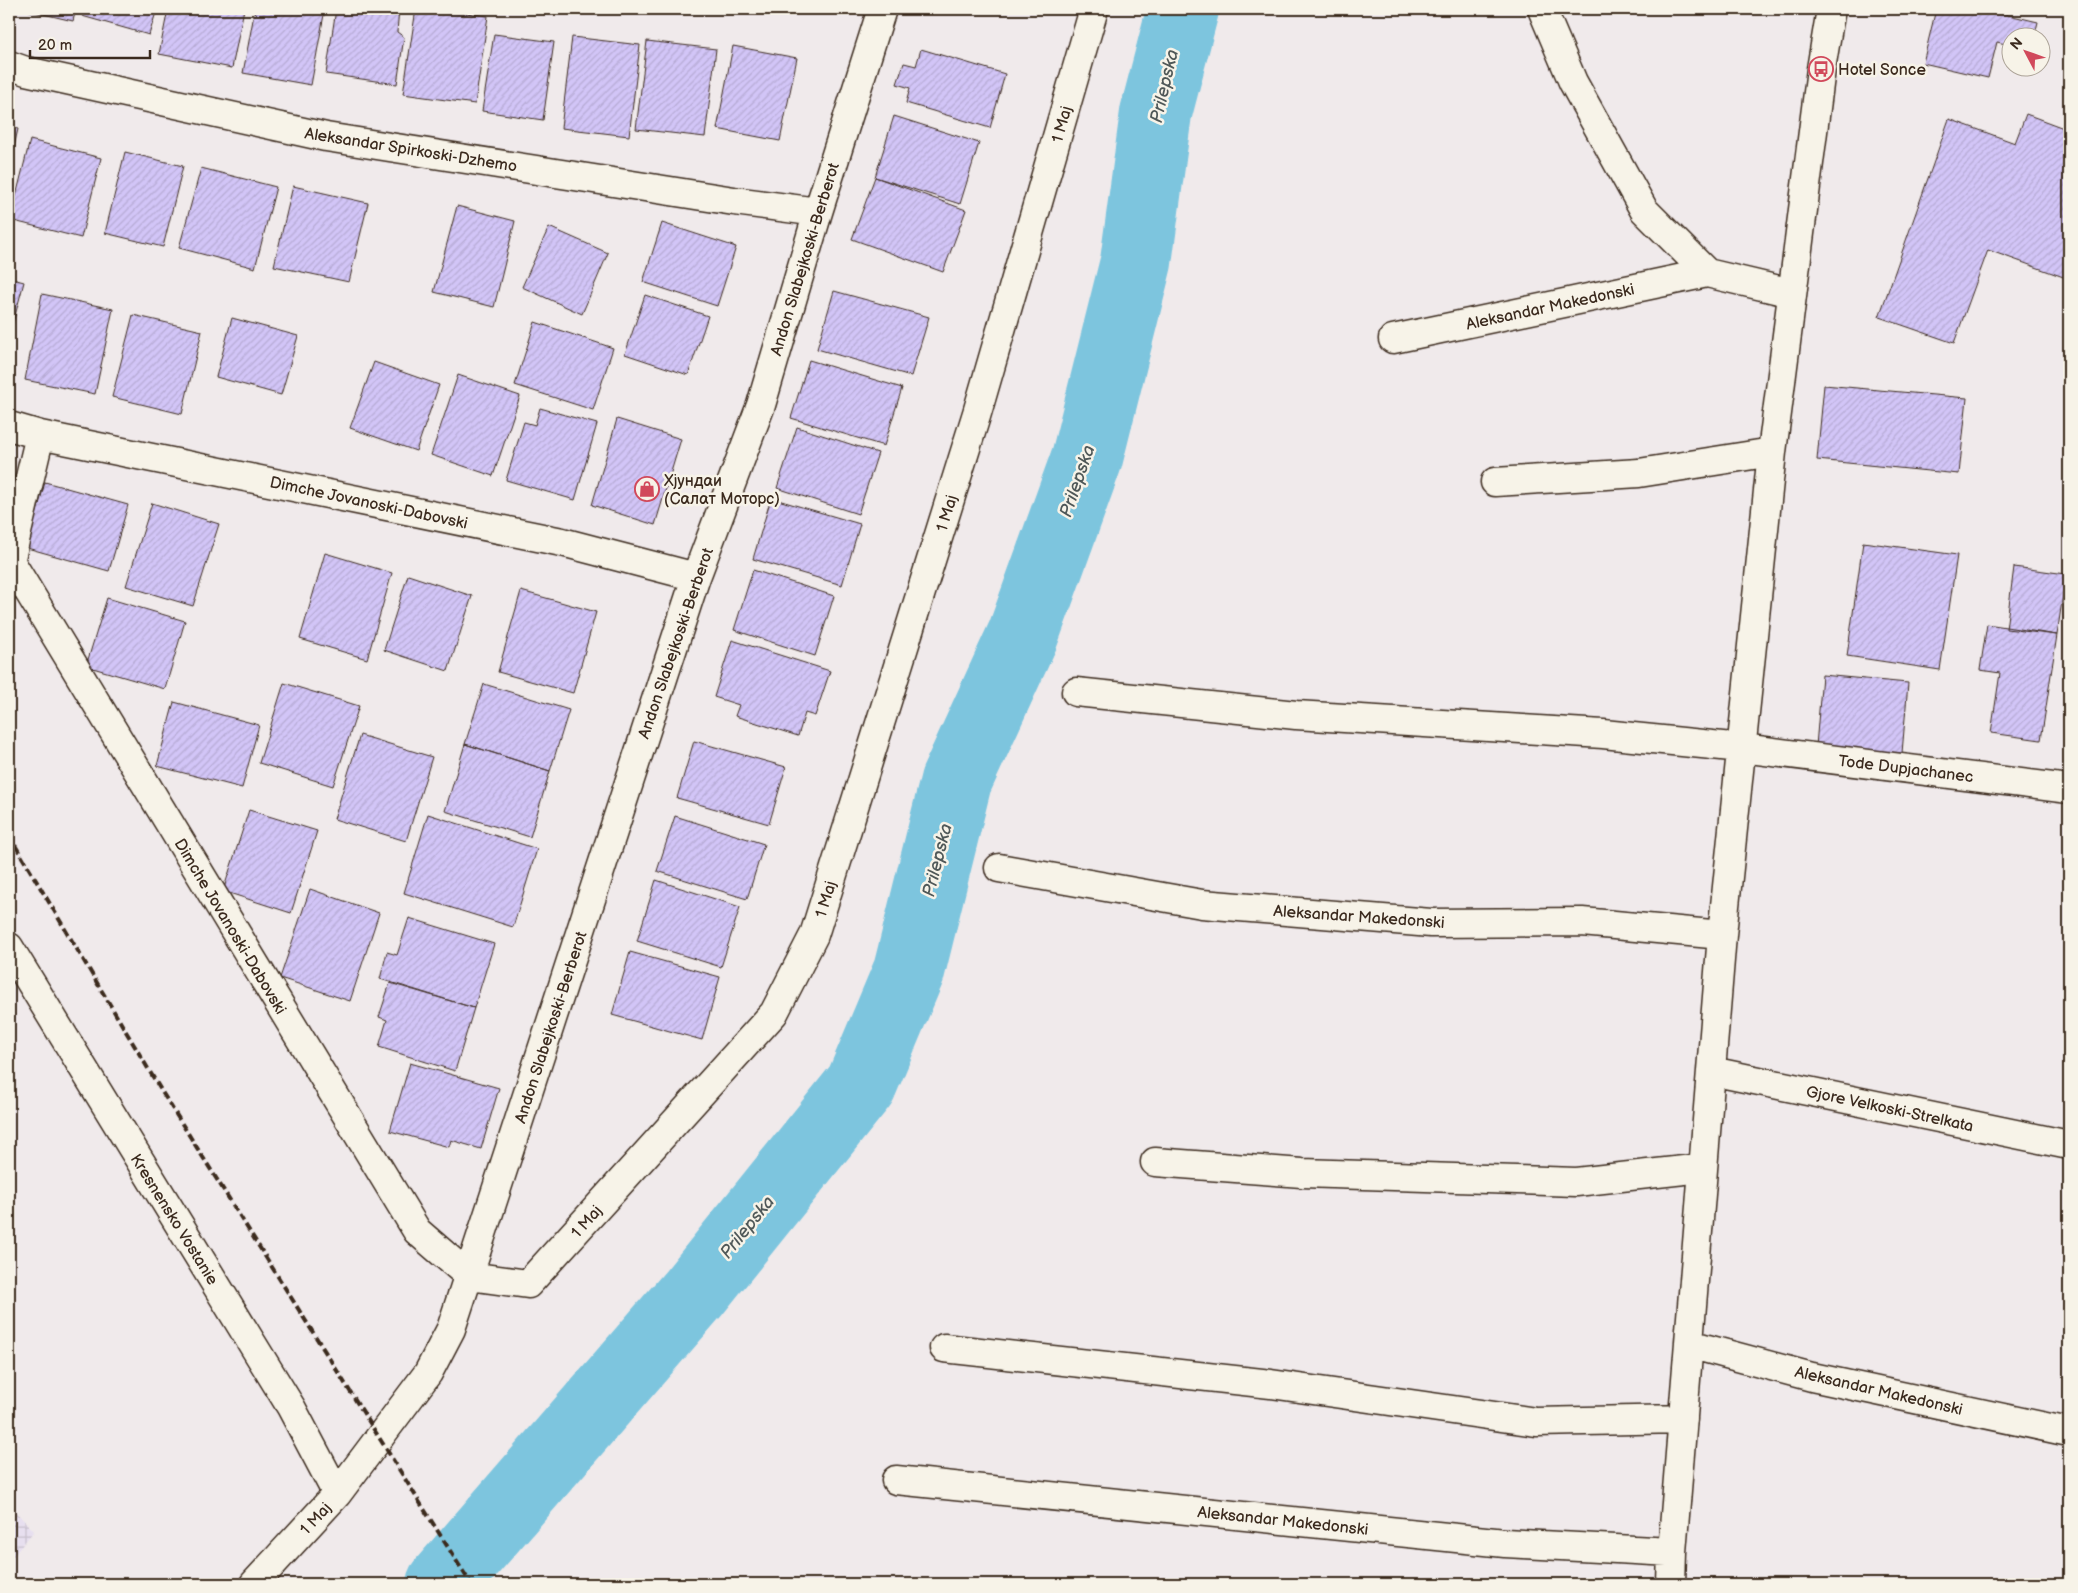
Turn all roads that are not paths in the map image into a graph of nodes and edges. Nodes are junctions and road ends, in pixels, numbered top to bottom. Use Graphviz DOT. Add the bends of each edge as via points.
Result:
graph roads {
  1 [pos="882,9"];
  2 [pos="1094,9"];
  3 [pos="1542,9"];
  4 [pos="1831,9"];
  5 [pos="9,65"];
  6 [pos="818,212"];
  7 [pos="1707,273"];
  8 [pos="1792,293"];
  9 [pos="1393,339"];
  10 [pos="9,426"];
  11 [pos="40,435"];
  12 [pos="1772,452"];
  13 [pos="1495,482"];
  14 [pos="9,562"];
  15 [pos="696,577"];
  16 [pos="1076,692"];
  17 [pos="1742,748"];
  18 [pos="2069,789"];
  19 [pos="999,868"];
  20 [pos="1722,935"];
  21 [pos="9,947"];
  22 [pos="1711,1071"];
  23 [pos="2069,1145"];
  24 [pos="1155,1162"];
  25 [pos="1702,1168"];
  26 [pos="469,1276"];
  27 [pos="1689,1344"];
  28 [pos="944,1348"];
  29 [pos="1683,1419"];
  30 [pos="2069,1432"];
  31 [pos="896,1480"];
  32 [pos="337,1494"];
  33 [pos="1672,1552"];
  34 [pos="254,1584"];
  35 [pos="1671,1584"];
  1 -- 6 [label="street, Andon Slabejkoski-Berberot"];
  2 -- 26 [label="street, 1 Maj" via="977,413 814,935 774,1013 528,1284"];
  3 -- 7 [label="street" via="1573,82 1644,210"];
  4 -- 8 [label="street"];
  5 -- 6 [label="street, Aleksandar Spirkoski-Dzhemo" via="326,137"];
  6 -- 15 [label="street, Andon Slabejkoski-Berberot" via="761,405"];
  7 -- 8 [label="street, Aleksandar Makedonski"];
  7 -- 9 [label="street, Aleksandar Makedonski"];
  8 -- 12 [label="street"];
  10 -- 11 [label="street, Dimche Jovanoski-Dabovski"];
  11 -- 14 [label="street, Dimche Jovanoski-Dabovski"];
  11 -- 15 [label="street, Dimche Jovanoski-Dabovski" via="562,542"];
  12 -- 13 [label="street" via="1639,473"];
  12 -- 17 [label="street"];
  14 -- 26 [label="street, Dimche Jovanoski-Dabovski" via="417,1231"];
  15 -- 26 [label="street, Andon Slabejkoski-Berberot"];
  16 -- 17 [label="street" via="1296,714 1603,734"];
  17 -- 18 [label="street, Tode Dupjachanec"];
  17 -- 20 [label="street"];
  19 -- 20 [label="street, Aleksandar Makedonski" via="1202,904 1431,923 1582,922"];
  20 -- 22 [label="street"];
  21 -- 32 [label="street, Kresnensko Vostanie" via="291,1407"];
  22 -- 23 [label="street, Gjore Velkoski-Strelkata"];
  22 -- 25 [label="street"];
  24 -- 25 [label="street" via="1302,1173 1576,1182"];
  25 -- 27 [label="street"];
  26 -- 32 [label="street, 1 Maj" via="451,1329 428,1373"];
  27 -- 29 [label="street"];
  27 -- 30 [label="street, Aleksandar Makedonski" via="1812,1377"];
  28 -- 29 [label="street" via="1271,1384 1536,1422"];
  29 -- 33 [label="street"];
  31 -- 33 [label="street, Aleksandar Makedonski" via="1505,1543"];
  32 -- 34 [label="street, 1 Maj"];
  33 -- 35 [label="street"];
}
